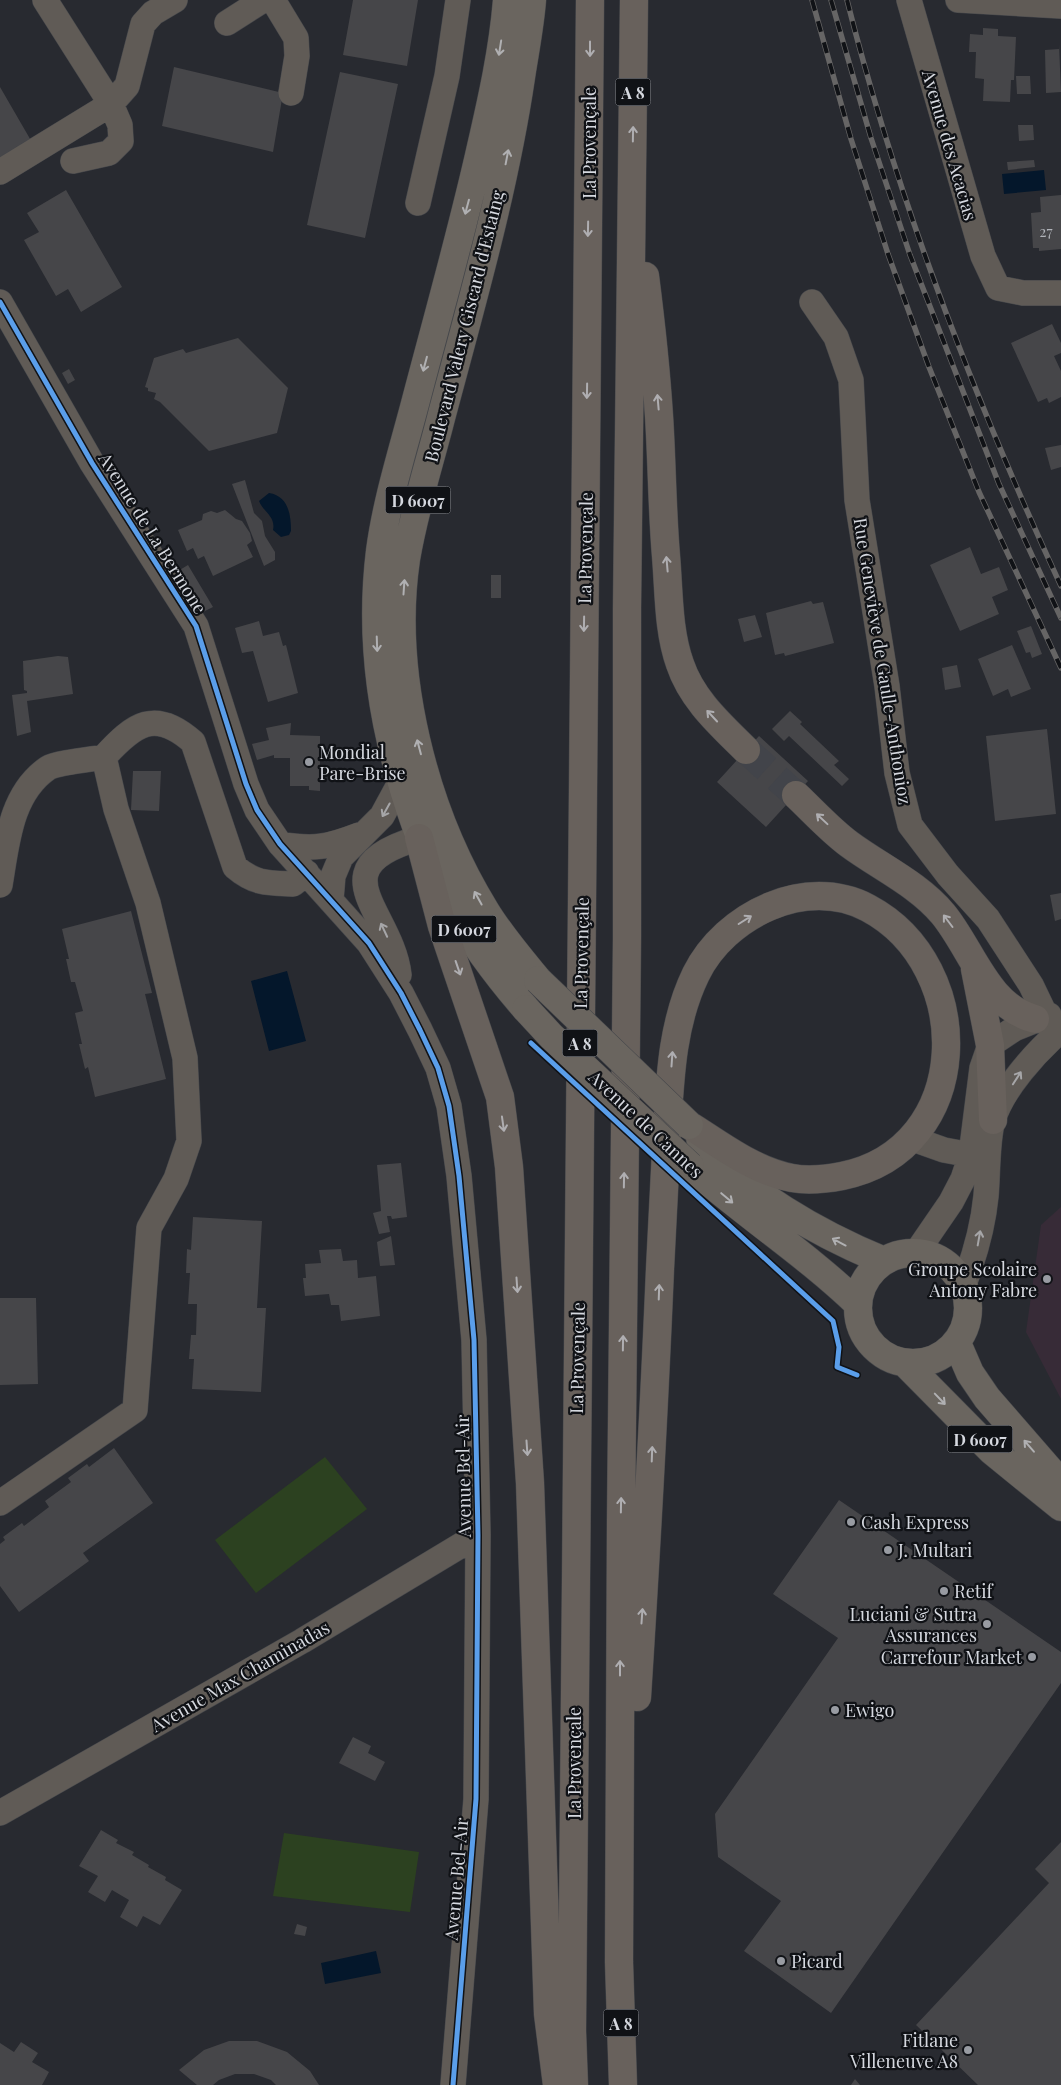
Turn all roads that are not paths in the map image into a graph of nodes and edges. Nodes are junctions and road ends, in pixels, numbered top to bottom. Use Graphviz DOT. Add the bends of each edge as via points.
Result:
graph roads {
  1 [pos="45,0"];
  2 [pos="175,0"];
  3 [pos="263,0"];
  4 [pos="273,0"];
  5 [pos="458,0"];
  6 [pos="507,0"];
  7 [pos="532,0"];
  8 [pos="590,0"];
  9 [pos="634,0"];
  10 [pos="958,0"];
  11 [pos="912,1"];
  12 [pos="1061,6"];
  13 [pos="227,23"];
  14 [pos="291,93"];
  15 [pos="111,104"];
  16 [pos="73,161"];
  17 [pos="0,172"];
  18 [pos="632,183"];
  19 [pos="418,203"];
  20 [pos="1061,294"];
  21 [pos="0,302"];
  22 [pos="812,302"];
  23 [pos="746,750"];
  24 [pos="104,757"];
  25 [pos="401,781"];
  26 [pos="796,795"];
  27 [pos="364,833"];
  28 [pos="418,838"];
  29 [pos="280,844"];
  30 [pos="307,873"];
  31 [pos="0,885"];
  32 [pos="331,900"];
  33 [pos="974,962"];
  34 [pos="538,980"];
  35 [pos="401,993"];
  36 [pos="1052,1022"];
  37 [pos="990,1045"];
  38 [pos="993,1120"];
  39 [pos="689,1125"];
  40 [pos="913,1139"];
  41 [pos="971,1155"];
  42 [pos="916,1253"];
  43 [pos="884,1261"];
  44 [pos="964,1284"];
  45 [pos="858,1304"];
  46 [pos="957,1343"];
  47 [pos="906,1364"];
  48 [pos="1061,1483"];
  49 [pos="0,1503"];
  50 [pos="1061,1507"];
  51 [pos="478,1535"];
  52 [pos="0,1813"];
  53 [pos="619,1962"];
  54 [pos="453,2085"];
  55 [pos="556,2085"];
  56 [pos="574,2085"];
  57 [pos="623,2085"];
  1 -- 15 [label="street"];
  2 -- 15 [label="street" via="153,13 143,24 127,86"];
  3 -- 13 [label="street"];
  4 -- 14 [label="street" via="296,38 297,56"];
  5 -- 19 [label="street" via="447,76"];
  6 -- 25 [label="main road, Boulevard Valery Giscard d'Estaing / D 6007, one-way" via="493,95 474,178 391,490 380,551 376,614 379,682"];
  34 -- 7 [label="main road, Boulevard Valery Giscard d'Estaing / D 6007, one-way" via="485,910 460,865 439,813 413,727 403,674 402,616 406,560 418,500 500,190"];
  8 -- 56 [label="highway, La Provençale / A 8, one-way" via="572,2012"];
  18 -- 9 [label="highway, A 8, one-way"];
  10 -- 12 [label="street"];
  11 -- 20 [label="street, Avenue des Acacias" via="982,256 998,288 1023,293"];
  15 -- 16 [label="street" via="120,125 121,141 109,152"];
  15 -- 17 [label="street"];
  23 -- 18 [label="highway, one-way" via="708,712 691,688 676,646 663,520 653,339"];
  53 -- 18 [label="highway, A 8, one-way"];
  21 -- 29 [label="street, Avenue de La Bermone" via="92,463 196,626 246,784 257,810"];
  22 -- 36 [label="street, Rue Geneviève de Gaulle-Anthonioz" via="836,337 851,380 857,500 887,686 897,773 910,825 948,875 988,919"];
  24 -- 30 [label="street" via="125,734 146,723 164,723 179,729 193,742 235,868 248,878 270,883 293,884"];
  24 -- 31 [label="street" via="49,768 23,793 10,827"];
  24 -- 49 [label="street" via="116,809 148,903 185,1058 189,1141 176,1179 149,1228 136,1410"];
  25 -- 27 [label="street, one-way" via="382,816"];
  25 -- 28 [label="main road, Avenue de Cannes / D 6007"];
  33 -- 26 [label="highway, one-way" via="960,936 936,907 920,892 848,843"];
  27 -- 29 [label="street" via="330,846 304,848"];
  27 -- 32 [label="street" via="341,857 333,876"];
  35 -- 28 [label="street, Avenue Bel-Air, one-way" via="397,959 364,885 366,870 378,856 397,844"];
  28 -- 45 [label="main road, Avenue de Cannes / D 6007, one-way, bridge" via="447,900 472,942 498,978 551,1036 738,1208 821,1271"];
  28 -- 55 [label="highway, one-way" via="442,926 500,1097 509,1168 530,1483 548,2014"];
  29 -- 30 [label="street, Avenue de La Bermone"];
  30 -- 32 [label="street, Avenue Bel-Air"];
  32 -- 35 [label="street, Avenue Bel-Air" via="369,943"];
  33 -- 36 [label="highway" via="1010,1008 1022,1016"];
  33 -- 37 [label="highway"];
  34 -- 39 [label="main road, Avenue de Cannes / D 6007, bridge"];
  35 -- 51 [label="street, Avenue Bel-Air" via="438,1068 450,1114 474,1340"];
  36 -- 37 [label="street" via="1014,1029"];
  38 -- 36 [label="street, one-way"];
  37 -- 38 [label="highway"];
  37 -- 41 [label="street" via="982,1068"];
  44 -- 38 [label="street, one-way" via="978,1247"];
  39 -- 40 [label="highway" via="766,1171 793,1179 826,1180 859,1173 892,1158"];
  43 -- 39 [label="main road, Avenue de Cannes / D 6007, one-way" via="845,1245 796,1218 733,1172"];
  40 -- 41 [label="street"];
  53 -- 40 [label="highway, one-way" via="649,1520 672,1051 696,973 715,945 741,922 778,902 809,897 840,897 867,907 896,926 918,952 933,980 942,1008 946,1038 945,1068 938,1095 927,1120"];
  41 -- 42 [label="street" via="951,1202"];
  42 -- 43 [label="main road" via="899,1254"];
  42 -- 44 [label="main road" via="931,1255 944,1262"];
  43 -- 45 [label="main road" via="871,1273"];
  44 -- 46 [label="main road" via="969,1314"];
  45 -- 47 [label="main road" via="859,1321 876,1350"];
  46 -- 47 [label="main road" via="943,1356 925,1363"];
  48 -- 46 [label="main road, D 6007, one-way" via="987,1398 970,1373"];
  47 -- 50 [label="main road, D 6007, one-way" via="992,1451"];
  51 -- 52 [label="street, Avenue Max Chaminadas" via="302,1641"];
  51 -- 54 [label="street, Avenue Bel-Air" via="476,1799"];
  53 -- 57 [label="highway, A 8"];
}
